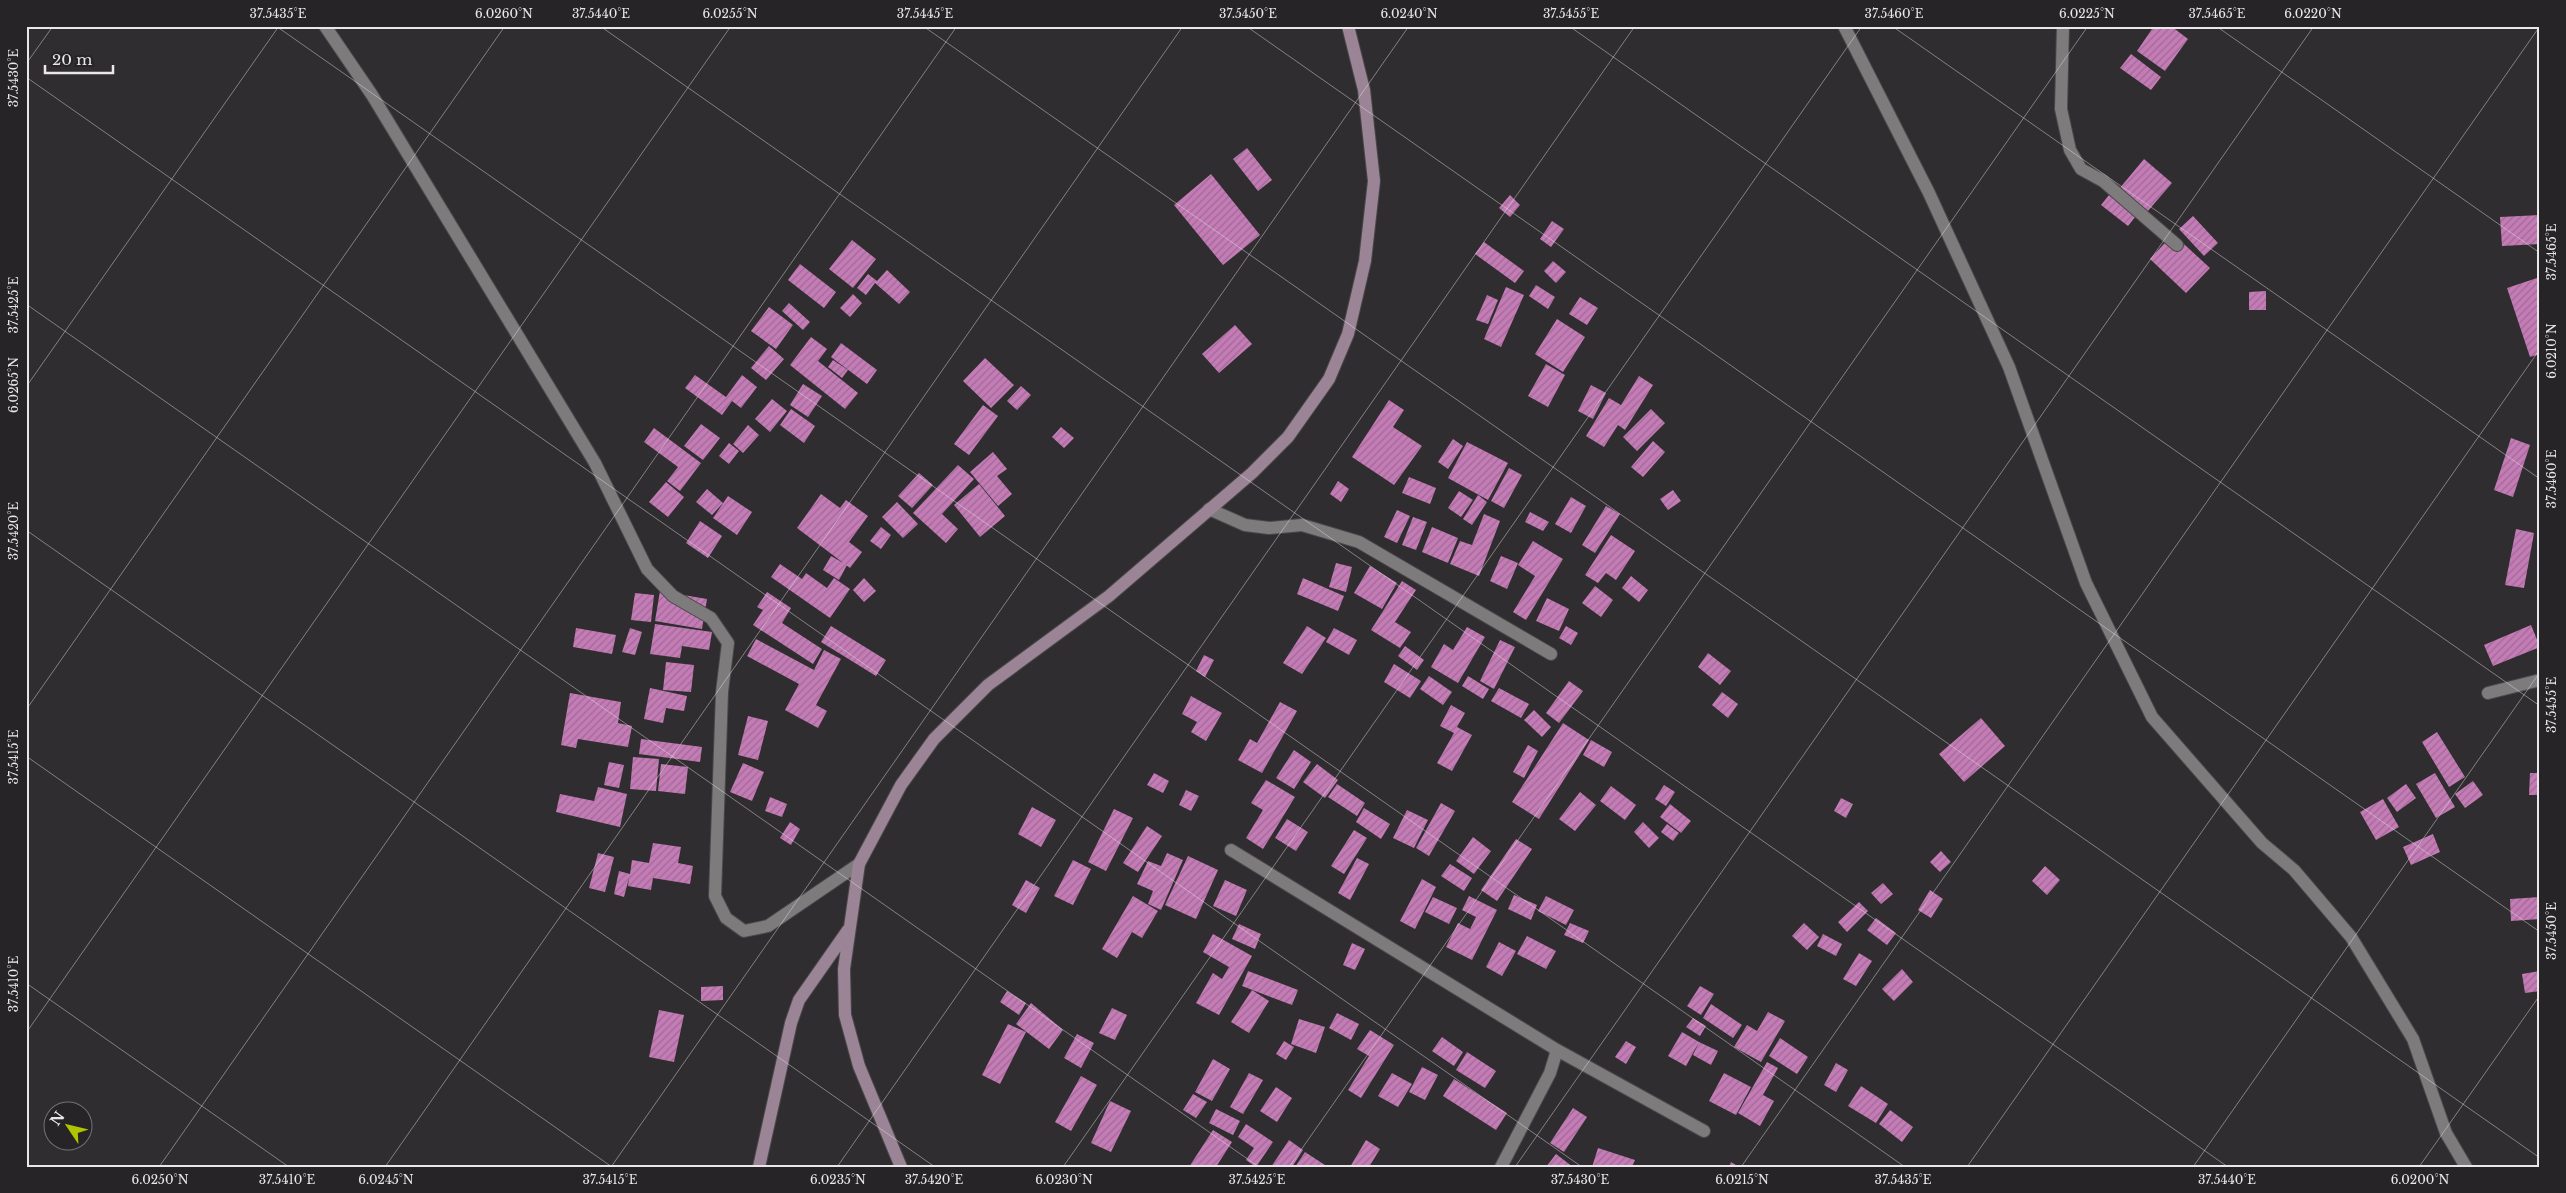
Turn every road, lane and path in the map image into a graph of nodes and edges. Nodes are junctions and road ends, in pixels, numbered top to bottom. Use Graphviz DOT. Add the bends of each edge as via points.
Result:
graph roads {
  1 [pos="325,26"];
  2 [pos="1348,26"];
  3 [pos="1844,26"];
  4 [pos="2063,26"];
  5 [pos="2177,245"];
  6 [pos="1209,509"];
  7 [pos="1551,654"];
  8 [pos="2540,680"];
  9 [pos="2488,693"];
  10 [pos="1231,850"];
  11 [pos="859,864"];
  12 [pos="849,928"];
  13 [pos="1558,1050"];
  14 [pos="1704,1131"];
  15 [pos="759,1167"];
  16 [pos="901,1167"];
  17 [pos="1501,1167"];
  18 [pos="2466,1167"];
  1 -- 11 [label="street" via="372,95 595,463 647,569 673,596 710,618 728,643 722,692 715,896 726,918 744,931 768,926"];
  2 -- 6 [label="street" via="1364,90 1374,181 1365,261 1348,334 1329,379 1288,437"];
  3 -- 18 [label="street" via="1930,193 2009,367 2086,583 2152,717 2262,843 2294,870 2351,937 2413,1039 2446,1133"];
  4 -- 5 [label="street" via="2061,109 2070,150 2081,169 2103,181"];
  6 -- 7 [label="street" via="1245,525 1269,528 1302,525 1359,542"];
  6 -- 11 [label="street" via="1109,596 988,685 934,739 901,785"];
  8 -- 9 [label="street"];
  10 -- 13 [label="street"];
  11 -- 12 [label="street"];
  12 -- 15 [label="street" via="799,1000"];
  12 -- 16 [label="street" via="844,969 845,1015 859,1066"];
  13 -- 14 [label="street"];
  13 -- 17 [label="street" via="1550,1073"];
}
